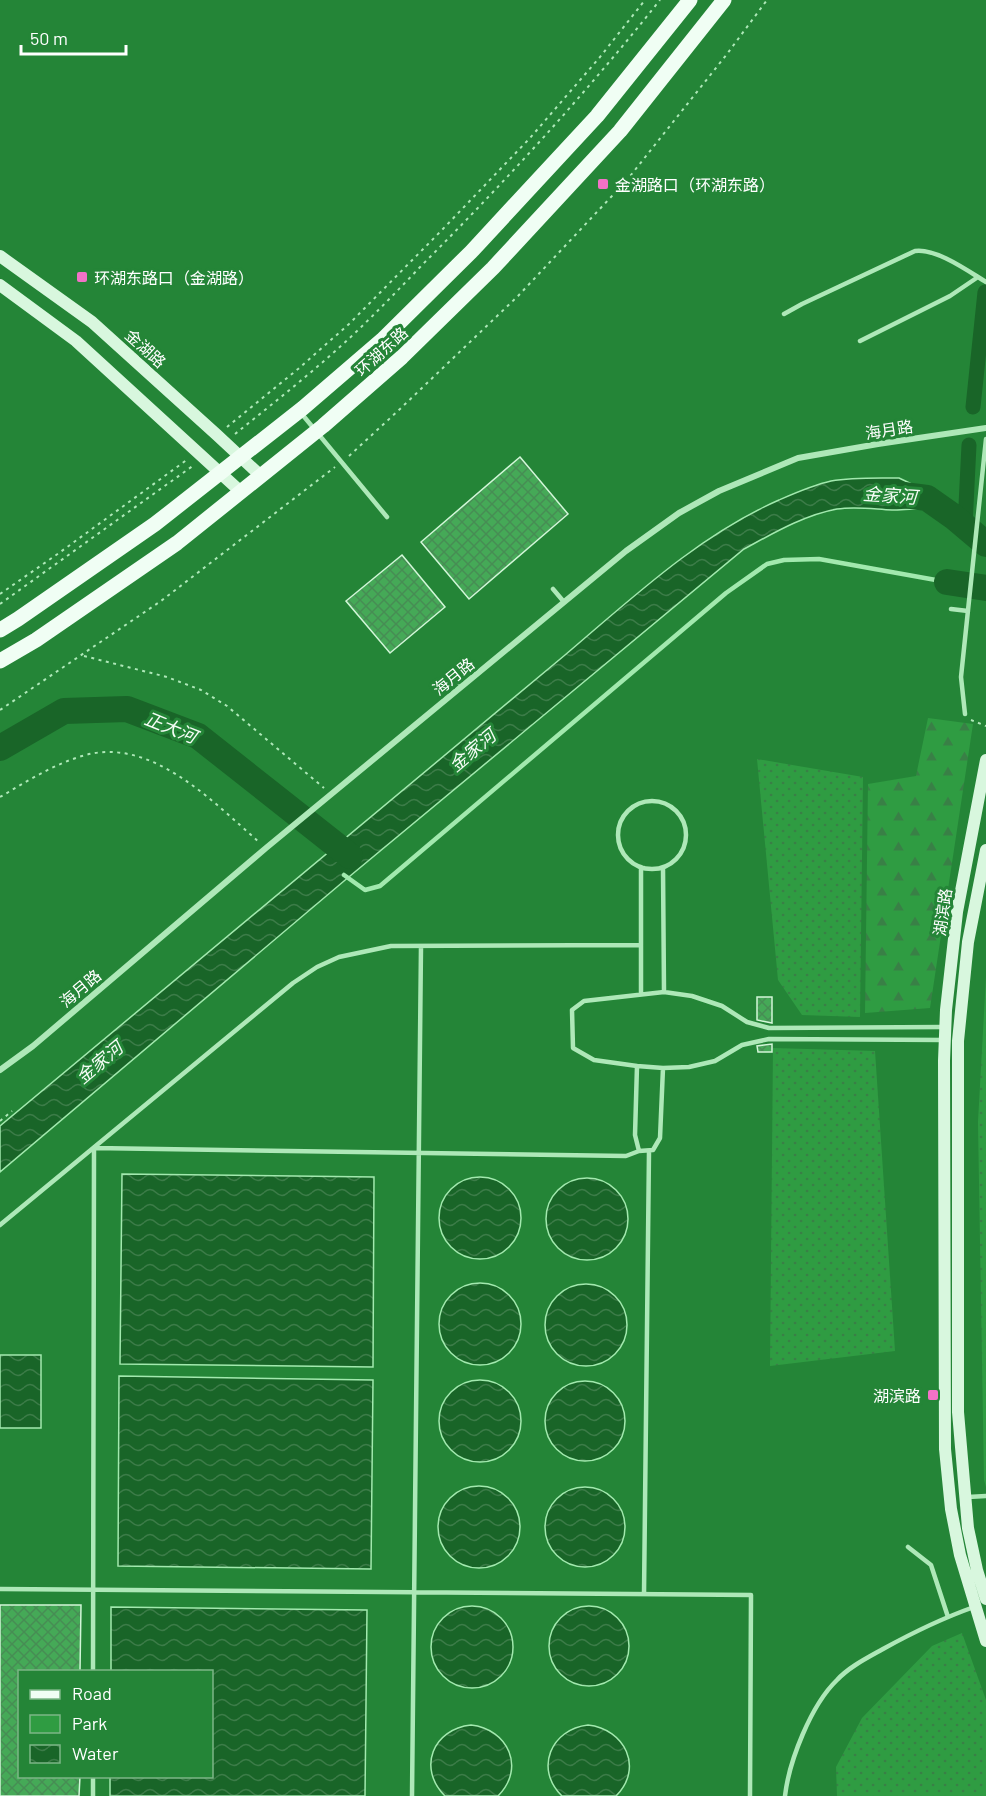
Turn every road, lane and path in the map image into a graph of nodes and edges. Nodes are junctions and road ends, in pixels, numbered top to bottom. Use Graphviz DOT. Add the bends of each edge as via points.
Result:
graph roads {
  1 [pos="645,0"];
  2 [pos="660,0"];
  3 [pos="690,0"];
  4 [pos="724,0"];
  5 [pos="767,0"];
  6 [pos="0,256"];
  7 [pos="978,277"];
  8 [pos="986,282"];
  9 [pos="0,285"];
  10 [pos="784,314"];
  11 [pos="860,341"];
  12 [pos="300,411"];
  13 [pos="986,428"];
  14 [pos="317,431"];
  15 [pos="221,438"];
  16 [pos="986,439"];
  17 [pos="200,455"];
  18 [pos="241,457"];
  19 [pos="342,461"];
  20 [pos="220,474"];
  21 [pos="261,476"];
  22 [pos="241,492"];
  23 [pos="387,518"];
  24 [pos="553,589"];
  25 [pos="0,594"];
  26 [pos="564,602"];
  27 [pos="0,604"];
  28 [pos="951,609"];
  29 [pos="968,609"];
  30 [pos="0,630"];
  31 [pos="82,655"];
  32 [pos="0,661"];
  33 [pos="451,673"];
  34 [pos="462,686"];
  35 [pos="0,710"];
  36 [pos="964,714"];
  37 [pos="986,726"];
  38 [pos="986,760"];
  39 [pos="330,794"];
  40 [pos="0,797"];
  41 [pos="266,848"];
  42 [pos="986,850"];
  43 [pos="641,867"];
  44 [pos="663,868"];
  45 [pos="641,945"];
  46 [pos="421,946"];
  47 [pos="664,992"];
  48 [pos="641,993"];
  49 [pos="945,1033"];
  50 [pos="637,1066"];
  51 [pos="663,1068"];
  52 [pos="0,1070"];
  53 [pos="12,1111"];
  54 [pos="0,1121"];
  55 [pos="94,1148"];
  56 [pos="639,1151"];
  57 [pos="649,1151"];
  58 [pos="418,1152"];
  59 [pos="0,1225"];
  60 [pos="986,1496"];
  61 [pos="965,1497"];
  62 [pos="908,1547"];
  63 [pos="0,1589"];
  64 [pos="93,1589"];
  65 [pos="414,1592"];
  66 [pos="645,1594"];
  67 [pos="986,1599"];
  68 [pos="975,1607"];
  69 [pos="948,1617"];
  70 [pos="986,1641"];
  71 [pos="93,1670"];
  72 [pos="93,1778"];
  73 [pos="93,1796"];
  74 [pos="412,1796"];
  75 [pos="750,1796"];
  76 [pos="785,1796"];
  1 -- 15 [label="path" via="530,138 433,240 349,324"];
  2 -- 15 [label="path" via="538,145 357,331 305,377"];
  3 -- 12 [label="main road, 环湖东路" via="597,116 471,252 382,340"];
  4 -- 14 [label="main road, 环湖东路" via="620,131 493,268 402,357"];
  5 -- 19 [label="path" via="627,180 518,296"];
  6 -- 15 [label="main road, 金湖路" via="92,322"];
  7 -- 8 [label="lane"];
  7 -- 10 [label="lane" via="927,251 915,251"];
  7 -- 11 [label="lane" via="950,296"];
  9 -- 17 [label="main road" via="76,341"];
  12 -- 14 [label="lane"];
  12 -- 18 [label="main road, 环湖东路"];
  13 -- 26 [label="street, 海月路" via="798,458 766,471 679,513"];
  14 -- 19 [label="lane"];
  14 -- 21 [label="main road, 环湖东路"];
  15 -- 18 [label="main road, 金湖路"];
  16 -- 29 [label="lane"];
  17 -- 20 [label="main road"];
  17 -- 25 [label="path"];
  17 -- 27 [label="path"];
  18 -- 20 [label="main road, 环湖东路"];
  18 -- 21 [label="main road, 金湖路"];
  19 -- 23 [label="lane"];
  19 -- 31 [label="path" via="161,601"];
  20 -- 22 [label="main road"];
  20 -- 30 [label="main road, 环湖东路" via="155,524"];
  21 -- 22 [label="main road, 环湖东路"];
  22 -- 32 [label="main road, 环湖东路" via="177,543"];
  24 -- 26 [label="lane"];
  26 -- 34 [label="street, 海月路"];
  28 -- 29 [label="lane"];
  29 -- 36 [label="lane" via="961,677"];
  31 -- 35 [label="path"];
  31 -- 39 [label="path" via="201,690 227,706"];
  33 -- 34 [label="lane"];
  34 -- 39 [label="street, 海月路"];
  36 -- 37 [label="path"];
  38 -- 49 [label="main road, 湖滨路" via="957,912"];
  39 -- 41 [label="street, 海月路"];
  40 -- 41 [label="path" via="83,755 133,755 177,774"];
  41 -- 52 [label="street, 海月路"];
  42 -- 61 [label="main road, 湖滨路" via="968,942 958,1041 958,1412"];
  43 -- 44 [label="lane"];
  43 -- 44 [label="lane" via="624,854 618,833 621,822 635,806 657,801 677,812 686,832 681,854"];
  43 -- 45 [label="lane"];
  44 -- 47 [label="lane"];
  45 -- 46 [label="lane"];
  45 -- 48 [label="lane"];
  46 -- 55 [label="lane" via="364,951 317,967"];
  46 -- 58 [label="lane"];
  47 -- 48 [label="lane"];
  47 -- 49 [label="lane" via="722,1006 747,1022 769,1028"];
  48 -- 50 [label="lane" via="584,1001 572,1010 573,1048 594,1060"];
  49 -- 51 [label="lane" via="769,1039 742,1045 715,1061"];
  49 -- 68 [label="main road, 湖滨路" via="945,1449 951,1509"];
  50 -- 51 [label="lane"];
  50 -- 56 [label="lane" via="635,1135"];
  51 -- 57 [label="lane" via="660,1138"];
  53 -- 54 [label="path"];
  55 -- 58 [label="lane"];
  55 -- 59 [label="lane"];
  55 -- 64 [label="lane"];
  56 -- 57 [label="lane"];
  56 -- 58 [label="lane" via="626,1156"];
  57 -- 66 [label="lane"];
  58 -- 65 [label="lane"];
  60 -- 61 [label="lane"];
  61 -- 67 [label="main road, 湖滨路" via="968,1528"];
  62 -- 69 [label="lane" via="931,1565"];
  63 -- 64 [label="lane"];
  64 -- 65 [label="lane"];
  64 -- 71 [label="lane"];
  65 -- 66 [label="lane"];
  65 -- 74 [label="lane"];
  66 -- 75 [label="lane" via="751,1595"];
  68 -- 69 [label="lane"];
  68 -- 70 [label="main road, 湖滨路"];
  69 -- 76 [label="lane" via="865,1659 837,1680 808,1723 789,1770"];
  72 -- 73 [label="lane"];
}
